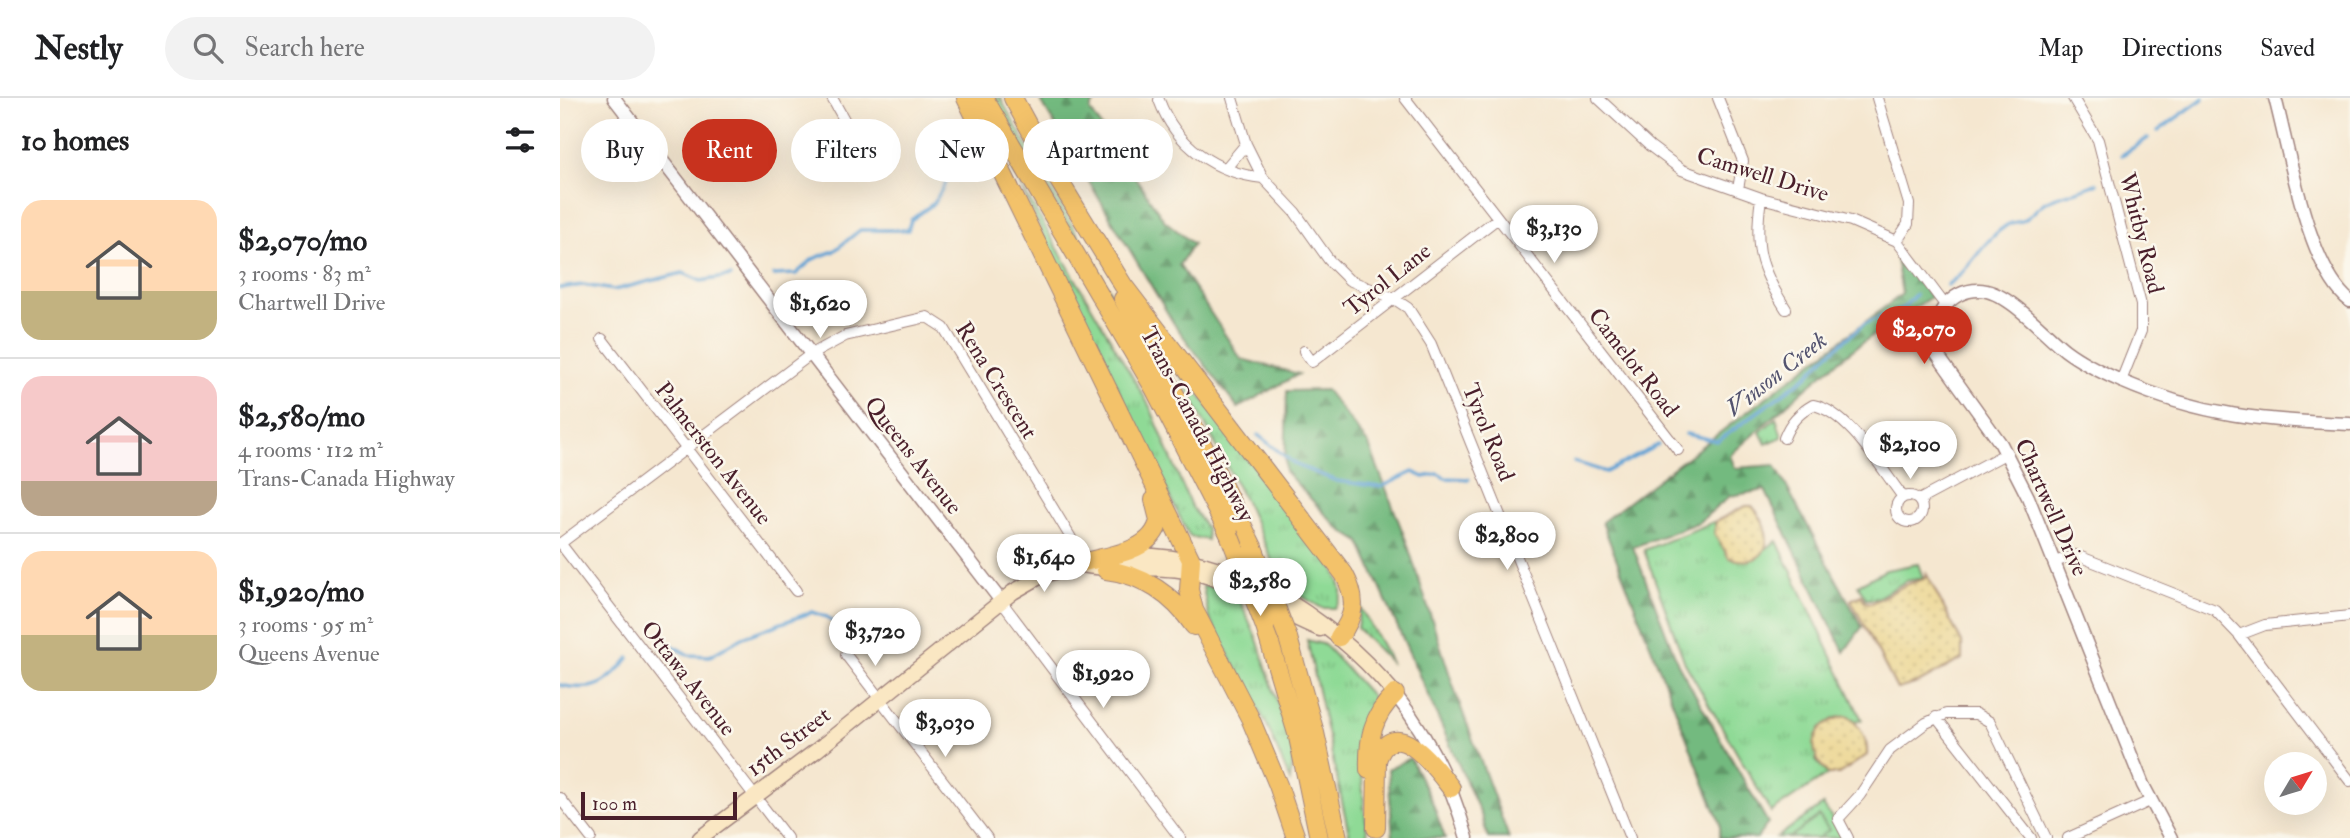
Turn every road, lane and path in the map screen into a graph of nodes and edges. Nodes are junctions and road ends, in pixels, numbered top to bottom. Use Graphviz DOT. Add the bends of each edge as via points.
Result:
graph roads {
  1 [pos="614,98"];
  2 [pos="832,98"];
  3 [pos="966,98"];
  4 [pos="984,98"];
  5 [pos="1013,98"];
  6 [pos="1232,98"];
  7 [pos="1405,98"];
  8 [pos="1598,98"];
  9 [pos="1718,98"];
  10 [pos="1877,98"];
  11 [pos="2073,98"];
  12 [pos="2275,98"];
  13 [pos="1159,100"];
  14 [pos="844,119"];
  15 [pos="1024,119"];
  16 [pos="1246,144"];
  17 [pos="1226,168"];
  18 [pos="1264,178"];
  19 [pos="1058,182"];
  20 [pos="1060,182"];
  21 [pos="1738,189"];
  22 [pos="1761,198"];
  23 [pos="1498,218"];
  24 [pos="1897,242"];
  25 [pos="1393,298"];
  26 [pos="2350,301"];
  27 [pos="1945,305"];
  28 [pos="1786,309"];
  29 [pos="602,339"];
  30 [pos="1304,351"];
  31 [pos="810,355"];
  32 [pos="2121,381"];
  33 [pos="1117,410"];
  34 [pos="2350,424"];
  35 [pos="1784,438"];
  36 [pos="685,448"];
  37 [pos="1678,450"];
  38 [pos="2007,453"];
  39 [pos="1903,497"];
  40 [pos="1919,500"];
  41 [pos="1072,538"];
  42 [pos="560,543"];
  43 [pos="2054,562"];
  44 [pos="1076,564"];
  45 [pos="1190,566"];
  46 [pos="1106,570"];
  47 [pos="796,591"];
  48 [pos="1001,601"];
  49 [pos="2350,617"];
  50 [pos="2239,635"];
  51 [pos="1339,637"];
  52 [pos="1216,654"];
  53 [pos="846,655"];
  54 [pos="1395,694"];
  55 [pos="880,699"];
  56 [pos="1937,717"];
  57 [pos="2350,781"];
  58 [pos="1451,788"];
  59 [pos="755,795"];
  60 [pos="560,798"];
  61 [pos="2150,801"];
  62 [pos="1376,833"];
  63 [pos="591,838"];
  64 [pos="700,838"];
  65 [pos="787,838"];
  66 [pos="987,838"];
  67 [pos="1180,838"];
  68 [pos="1296,838"];
  69 [pos="1319,838"];
  70 [pos="1338,838"];
  71 [pos="1467,838"];
  72 [pos="1630,838"];
  73 [pos="1848,838"];
  74 [pos="2031,838"];
  75 [pos="2046,838"];
  76 [pos="2068,838"];
  77 [pos="2171,838"];
  1 -- 31 [label="street, Queens Avenue"];
  2 -- 14 [label="street"];
  3 -- 33 [label="highway"];
  4 -- 69 [label="highway, Trans-Canada Highway, bridge" via="1154,388 1229,534 1265,627 1298,737"];
  5 -- 15 [label="highway, Trans-Canada Highway"];
  6 -- 16 [label="street, Tyrol Road"];
  7 -- 23 [label="street, Camelot Road"];
  8 -- 21 [label="street, Camwell Drive" via="1674,165"];
  9 -- 21 [label="street" via="1743,161"];
  10 -- 24 [label="street" via="1909,204 1908,224"];
  11 -- 32 [label="street, Whitby Road" via="2098,140 2141,305 2141,331"];
  12 -- 26 [label="street" via="2311,233 2333,283"];
  13 -- 17 [label="street" via="1186,144 1209,162"];
  16 -- 17 [label="street"];
  16 -- 18 [label="street, Tyrol Road"];
  17 -- 18 [label="street"];
  18 -- 25 [label="street, Tyrol Road" via="1340,274"];
  19 -- 70 [label="highway, Trans-Canada Highway, bridge" via="1208,455 1253,547 1288,638"];
  20 -- 51 [label="highway" via="1123,285 1344,574 1354,608"];
  21 -- 22 [label="street, Camwell Drive"];
  22 -- 24 [label="street, Camwell Drive" via="1835,215"];
  22 -- 28 [label="street" via="1758,254"];
  23 -- 25 [label="street, Tyrol Lane"];
  23 -- 37 [label="street, Camelot Road"];
  24 -- 27 [label="street"];
  25 -- 30 [label="street, Tyrol Lane" via="1312,362"];
  25 -- 72 [label="street, Tyrol Road" via="1416,318 1438,358"];
  27 -- 32 [label="street" via="1958,293 1980,290 2005,299 2067,351"];
  27 -- 38 [label="street, Chartwell Drive" via="1931,336 1933,349"];
  29 -- 36 [label="street, Palmerston Avenue"];
  31 -- 36 [label="street, Rena Crescent"];
  31 -- 41 [label="street, Rena Crescent" via="845,336 927,317 944,328"];
  31 -- 48 [label="street, Queens Avenue"];
  32 -- 34 [label="street" via="2211,413 2263,421"];
  33 -- 44 [label="highway" via="1156,504 1157,527 1140,546"];
  33 -- 45 [label="highway"];
  35 -- 39 [label="street" via="1801,412 1821,406 1855,435"];
  36 -- 42 [label="street, Rena Crescent"];
  36 -- 47 [label="street, Palmerston Avenue"];
  38 -- 40 [label="street"];
  38 -- 43 [label="street, Chartwell Drive"];
  39 -- 40 [label="street"];
  39 -- 40 [label="street" via="1896,507 1904,521 1920,516"];
  42 -- 59 [label="street, Ottawa Avenue"];
  43 -- 50 [label="street" via="2076,555 2102,563 2215,610"];
  43 -- 61 [label="street, Chartwell Drive"];
  44 -- 45 [label="main road, 15th Street" via="1133,555"];
  44 -- 46 [label="main road, 15th Street"];
  44 -- 48 [label="main road, 15th Street" via="1041,576"];
  45 -- 46 [label="main road, 15th Street"];
  45 -- 51 [label="main road, 15th Street" via="1254,582"];
  45 -- 52 [label="highway" via="1190,599"];
  46 -- 52 [label="highway" via="1156,588"];
  48 -- 55 [label="main road, 15th Street"];
  48 -- 67 [label="street, Queens Avenue"];
  49 -- 50 [label="street" via="2276,624"];
  50 -- 57 [label="street"];
  51 -- 54 [label="main road, 15th Street"];
  52 -- 68 [label="highway" via="1260,740"];
  53 -- 55 [label="street"];
  54 -- 58 [label="street" via="1425,737"];
  54 -- 62 [label="highway" via="1379,712 1370,733"];
  55 -- 59 [label="main road, 15th Street"];
  55 -- 66 [label="street"];
  56 -- 73 [label="street" via="1890,750 1860,795 1843,811 1838,819"];
  56 -- 74 [label="street"];
  56 -- 75 [label="street" via="1976,714 1990,722"];
  58 -- 62 [label="highway" via="1413,746 1392,743 1377,760"];
  58 -- 71 [label="street"];
  59 -- 64 [label="main road, 15th Street"];
  59 -- 65 [label="street, Ottawa Avenue"];
  60 -- 63 [label="street"];
  61 -- 76 [label="street"];
  61 -- 77 [label="street, Chartwell Drive"];
}
